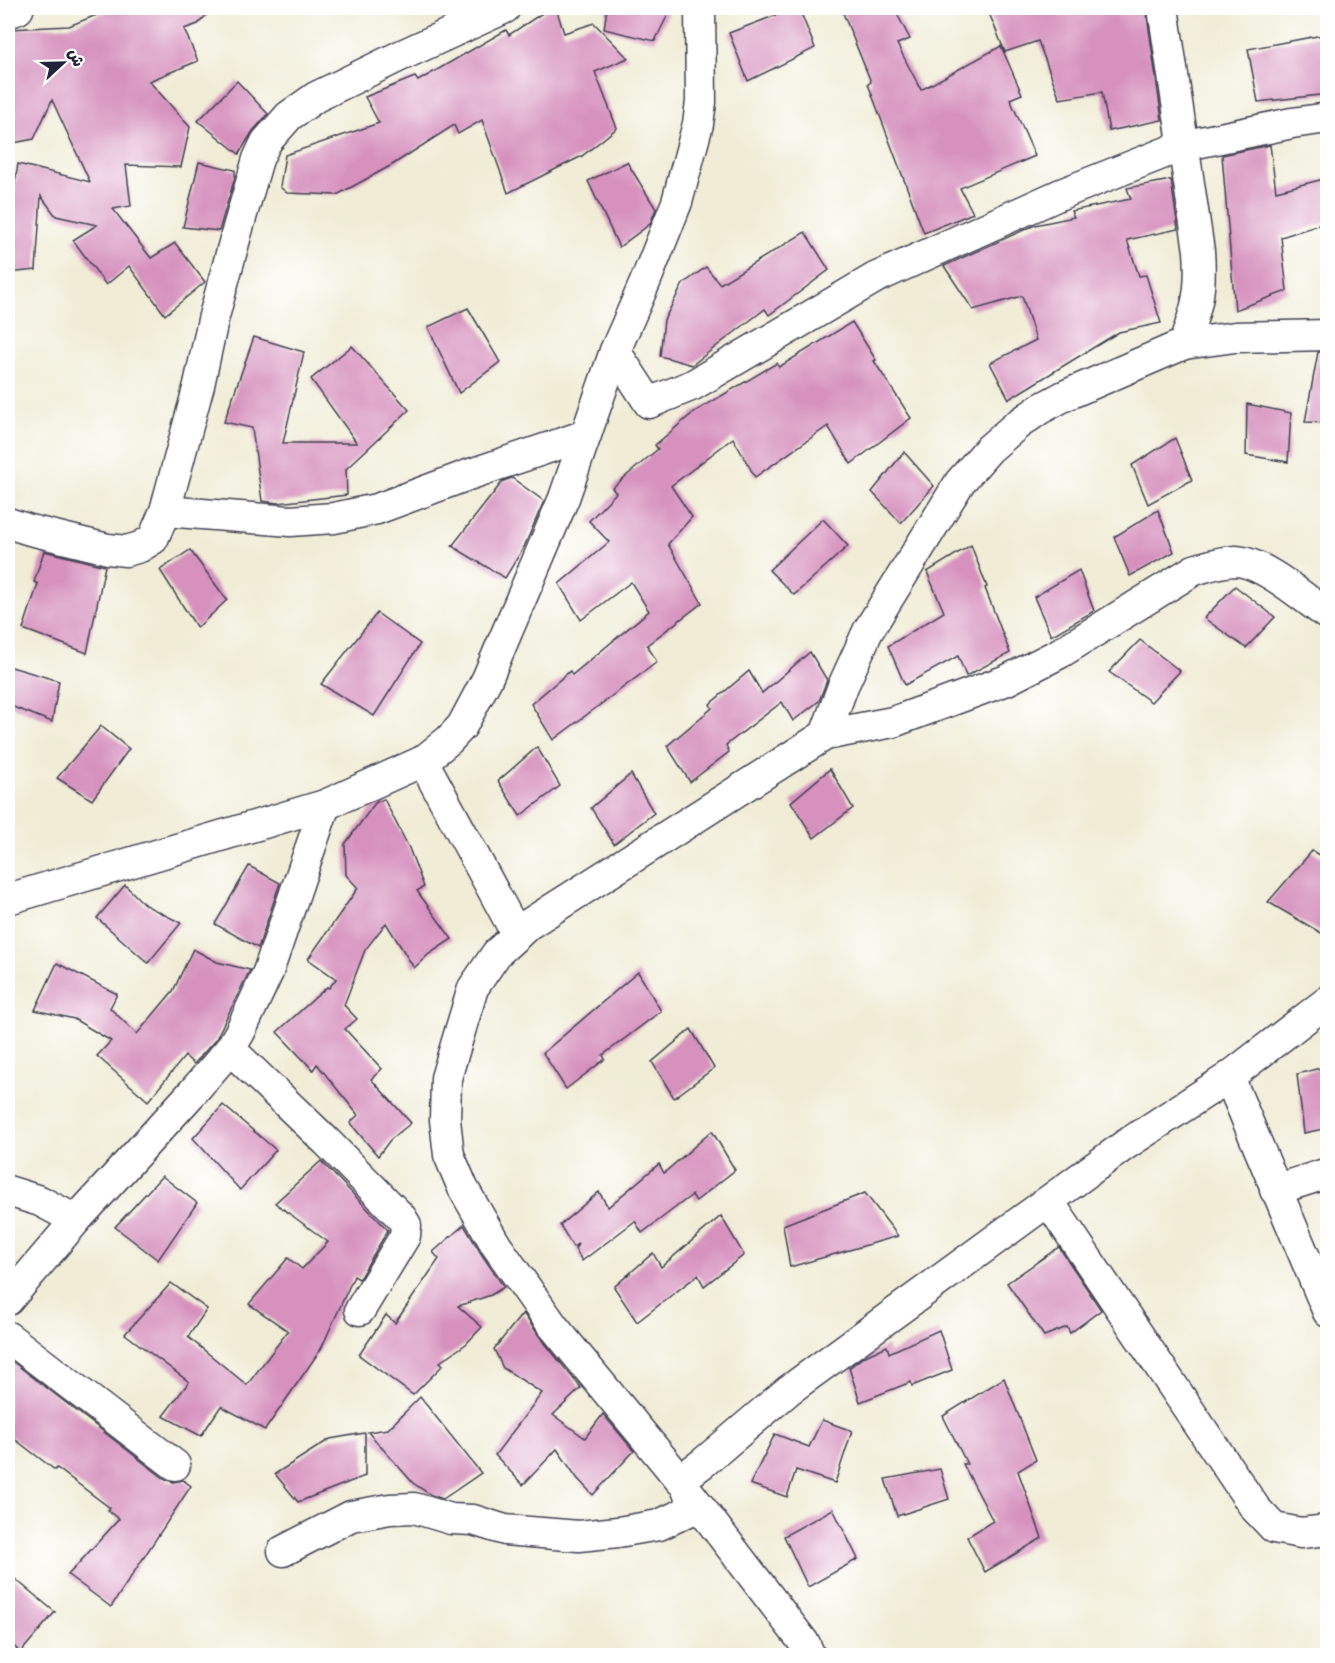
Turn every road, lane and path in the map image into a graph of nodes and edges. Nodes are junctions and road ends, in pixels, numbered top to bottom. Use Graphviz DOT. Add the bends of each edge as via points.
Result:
graph roads {
  1 [pos="17,8"];
  2 [pos="505,8"];
  3 [pos="700,8"];
  4 [pos="1163,8"];
  5 [pos="8,11"];
  6 [pos="1328,118"];
  7 [pos="1182,146"];
  8 [pos="1328,335"];
  9 [pos="1184,344"];
  10 [pos="615,351"];
  11 [pos="586,435"];
  12 [pos="165,511"];
  13 [pos="8,523"];
  14 [pos="1328,615"];
  15 [pos="825,735"];
  16 [pos="423,761"];
  17 [pos="325,805"];
  18 [pos="8,899"];
  19 [pos="517,935"];
  20 [pos="1328,1001"];
  21 [pos="230,1049"];
  22 [pos="1229,1077"];
  23 [pos="1328,1173"];
  24 [pos="1275,1190"];
  25 [pos="8,1191"];
  26 [pos="1049,1202"];
  27 [pos="76,1220"];
  28 [pos="8,1300"];
  29 [pos="360,1310"];
  30 [pos="1328,1312"];
  31 [pos="8,1337"];
  32 [pos="175,1465"];
  33 [pos="680,1480"];
  34 [pos="699,1506"];
  35 [pos="1328,1530"];
  36 [pos="283,1551"];
  37 [pos="810,1656"];
  1 -- 5 [label="main road"];
  2 -- 12 [label="street" via="316,97 289,116 266,142 238,228"];
  3 -- 10 [label="street" via="698,124 676,202"];
  4 -- 7 [label="street"];
  6 -- 7 [label="street"];
  7 -- 9 [label="street" via="1201,281 1197,308"];
  7 -- 10 [label="street" via="1061,194 875,278 693,385 649,403"];
  8 -- 9 [label="street" via="1235,337"];
  9 -- 15 [label="street" via="1040,409 977,461 868,631"];
  10 -- 11 [label="street"];
  11 -- 12 [label="street" via="377,509 334,518 290,521"];
  11 -- 16 [label="street" via="564,498 487,679 462,726"];
  12 -- 13 [label="street" via="153,539 126,551 78,543"];
  14 -- 15 [label="street" via="1258,566 1219,562 1194,570 1070,647 1007,680 892,722"];
  15 -- 19 [label="street"];
  16 -- 17 [label="street"];
  16 -- 19 [label="street"];
  17 -- 18 [label="street"];
  17 -- 21 [label="street" via="268,972"];
  19 -- 33 [label="street" via="496,953 473,988 446,1078 449,1155 486,1230 534,1299"];
  20 -- 22 [label="street"];
  21 -- 27 [label="street"];
  21 -- 29 [label="street" via="406,1225 405,1236"];
  22 -- 24 [label="street"];
  22 -- 26 [label="street" via="1125,1145"];
  23 -- 24 [label="street"];
  24 -- 30 [label="street"];
  25 -- 27 [label="street" via="40,1201"];
  26 -- 33 [label="street" via="789,1390"];
  26 -- 35 [label="street" via="1258,1513 1274,1528 1301,1533"];
  27 -- 28 [label="street"];
  31 -- 32 [label="street"];
  33 -- 34 [label="street"];
  34 -- 36 [label="street" via="659,1525 579,1536 505,1530 414,1508 390,1509 351,1516"];
  34 -- 37 [label="street" via="805,1644"];
}
